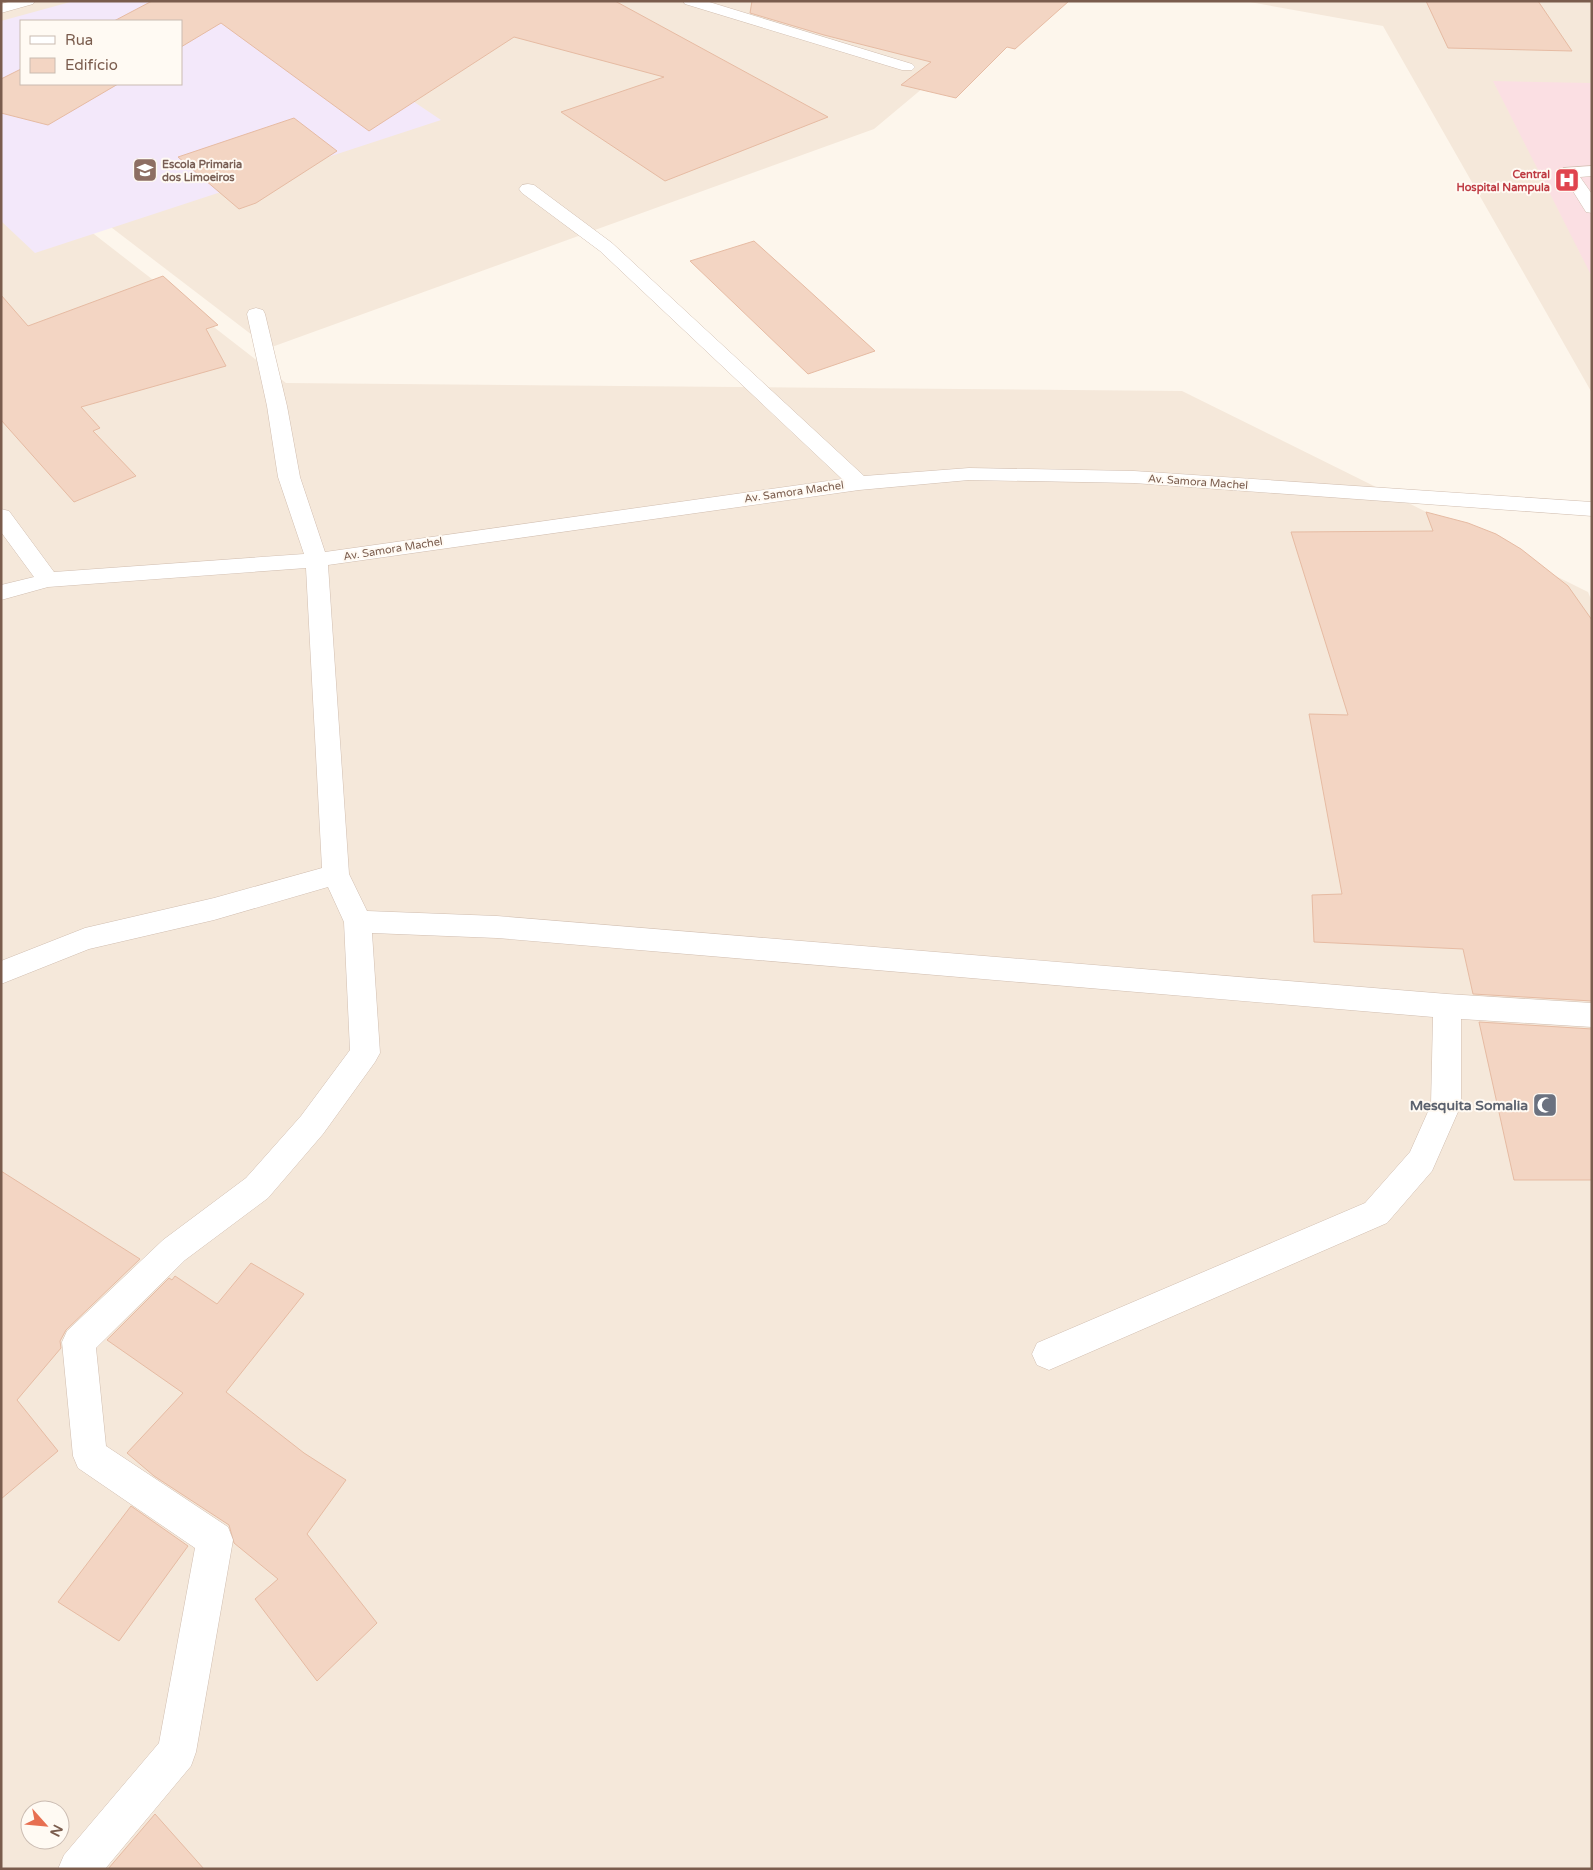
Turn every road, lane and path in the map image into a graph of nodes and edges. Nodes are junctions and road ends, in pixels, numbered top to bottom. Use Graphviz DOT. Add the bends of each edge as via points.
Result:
graph roads {
  1 [pos="28,1"];
  2 [pos="699,2"];
  3 [pos="1,8"];
  4 [pos="907,67"];
  5 [pos="1592,171"];
  6 [pos="528,189"];
  7 [pos="1592,208"];
  8 [pos="256,314"];
  9 [pos="859,483"];
  10 [pos="1592,509"];
  11 [pos="1,516"];
  12 [pos="317,560"];
  13 [pos="48,580"];
  14 [pos="1,593"];
  15 [pos="336,874"];
  16 [pos="358,922"];
  17 [pos="1,973"];
  18 [pos="1447,1006"];
  19 [pos="1592,1015"];
  20 [pos="1049,1354"];
  21 [pos="78,1869"];
  1 -- 3 [label="street"];
  2 -- 4 [label="street"];
  5 -- 7 [label="street" via="1569,172"];
  6 -- 9 [label="street" via="606,246"];
  8 -- 12 [label="street" via="289,477"];
  9 -- 10 [label="street, Av. Samora Machel" via="969,474 1134,477"];
  9 -- 12 [label="street, Av. Samora Machel"];
  11 -- 13 [label="street"];
  12 -- 13 [label="street, Av. Samora Machel"];
  12 -- 15 [label="street"];
  13 -- 14 [label="street, Av. Samora Machel"];
  15 -- 16 [label="street"];
  15 -- 17 [label="street" via="214,909 85,939"];
  16 -- 18 [label="street" via="497,927"];
  16 -- 21 [label="street" via="366,1053 312,1125 257,1188 174,1250 79,1342 90,1456 215,1540 177,1752"];
  18 -- 19 [label="street"];
  18 -- 20 [label="street" via="1446,1105 1421,1161 1376,1213"];
}
